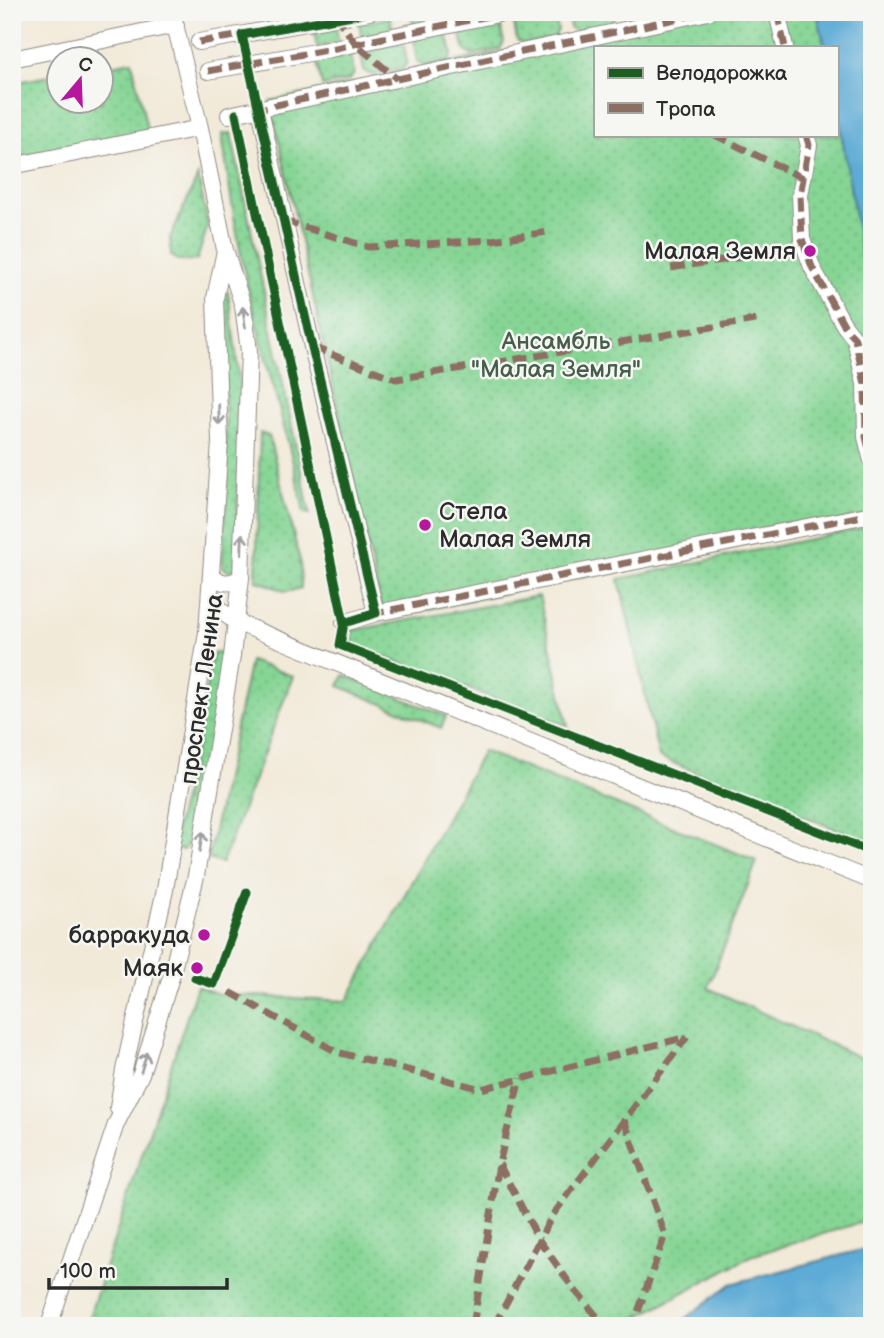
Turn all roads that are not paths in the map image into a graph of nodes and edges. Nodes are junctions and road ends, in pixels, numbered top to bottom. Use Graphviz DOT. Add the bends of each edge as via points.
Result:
graph roads {
  1 [pos="369,12"];
  2 [pos="508,12"];
  3 [pos="708,12"];
  4 [pos="776,12"];
  5 [pos="174,19"];
  6 [pos="199,42"];
  7 [pos="785,46"];
  8 [pos="12,59"];
  9 [pos="208,71"];
  10 [pos="260,109"];
  11 [pos="229,115"];
  12 [pos="200,128"];
  13 [pos="806,136"];
  14 [pos="12,166"];
  15 [pos="225,250"];
  16 [pos="872,461"];
  17 [pos="872,514"];
  18 [pos="211,574"];
  19 [pos="241,578"];
  20 [pos="210,594"];
  21 [pos="376,613"];
  22 [pos="236,622"];
  23 [pos="344,623"];
  24 [pos="206,632"];
  25 [pos="204,654"];
  26 [pos="232,656"];
  27 [pos="872,881"];
  28 [pos="116,1124"];
  29 [pos="50,1326"];
  1 -- 6 [label="street"];
  2 -- 9 [label="street"];
  3 -- 10 [label="street"];
  4 -- 7 [label="street"];
  5 -- 8 [label="street"];
  5 -- 12 [label="street, проспект Ленина"];
  10 -- 11 [label="street"];
  10 -- 21 [label="street"];
  12 -- 14 [label="street"];
  12 -- 15 [label="street, проспект Ленина"];
  13 -- 16 [label="street" via="809,145 800,195 802,239 812,267 855,339 865,384 866,437"];
  15 -- 18 [label="street, проспект Ленина, one-way" via="215,298 220,442"];
  19 -- 15 [label="street, проспект Ленина, one-way" via="248,351 243,306"];
  17 -- 21 [label="street"];
  18 -- 19 [label="street" via="225,583"];
  18 -- 20 [label="street, проспект Ленина"];
  19 -- 22 [label="street, проспект Ленина"];
  20 -- 22 [label="street" via="221,611"];
  20 -- 24 [label="street, проспект Ленина"];
  21 -- 23 [label="street"];
  22 -- 24 [label="street" via="219,621"];
  22 -- 26 [label="street, проспект Ленина"];
  22 -- 27 [label="street"];
  24 -- 25 [label="street, проспект Ленина"];
  25 -- 26 [label="street" via="218,649"];
  25 -- 28 [label="street, проспект Ленина" via="165,890"];
  28 -- 26 [label="street, проспект Ленина, one-way" via="141,1073 171,977 196,876"];
  28 -- 29 [label="street, проспект Ленина"];
}
